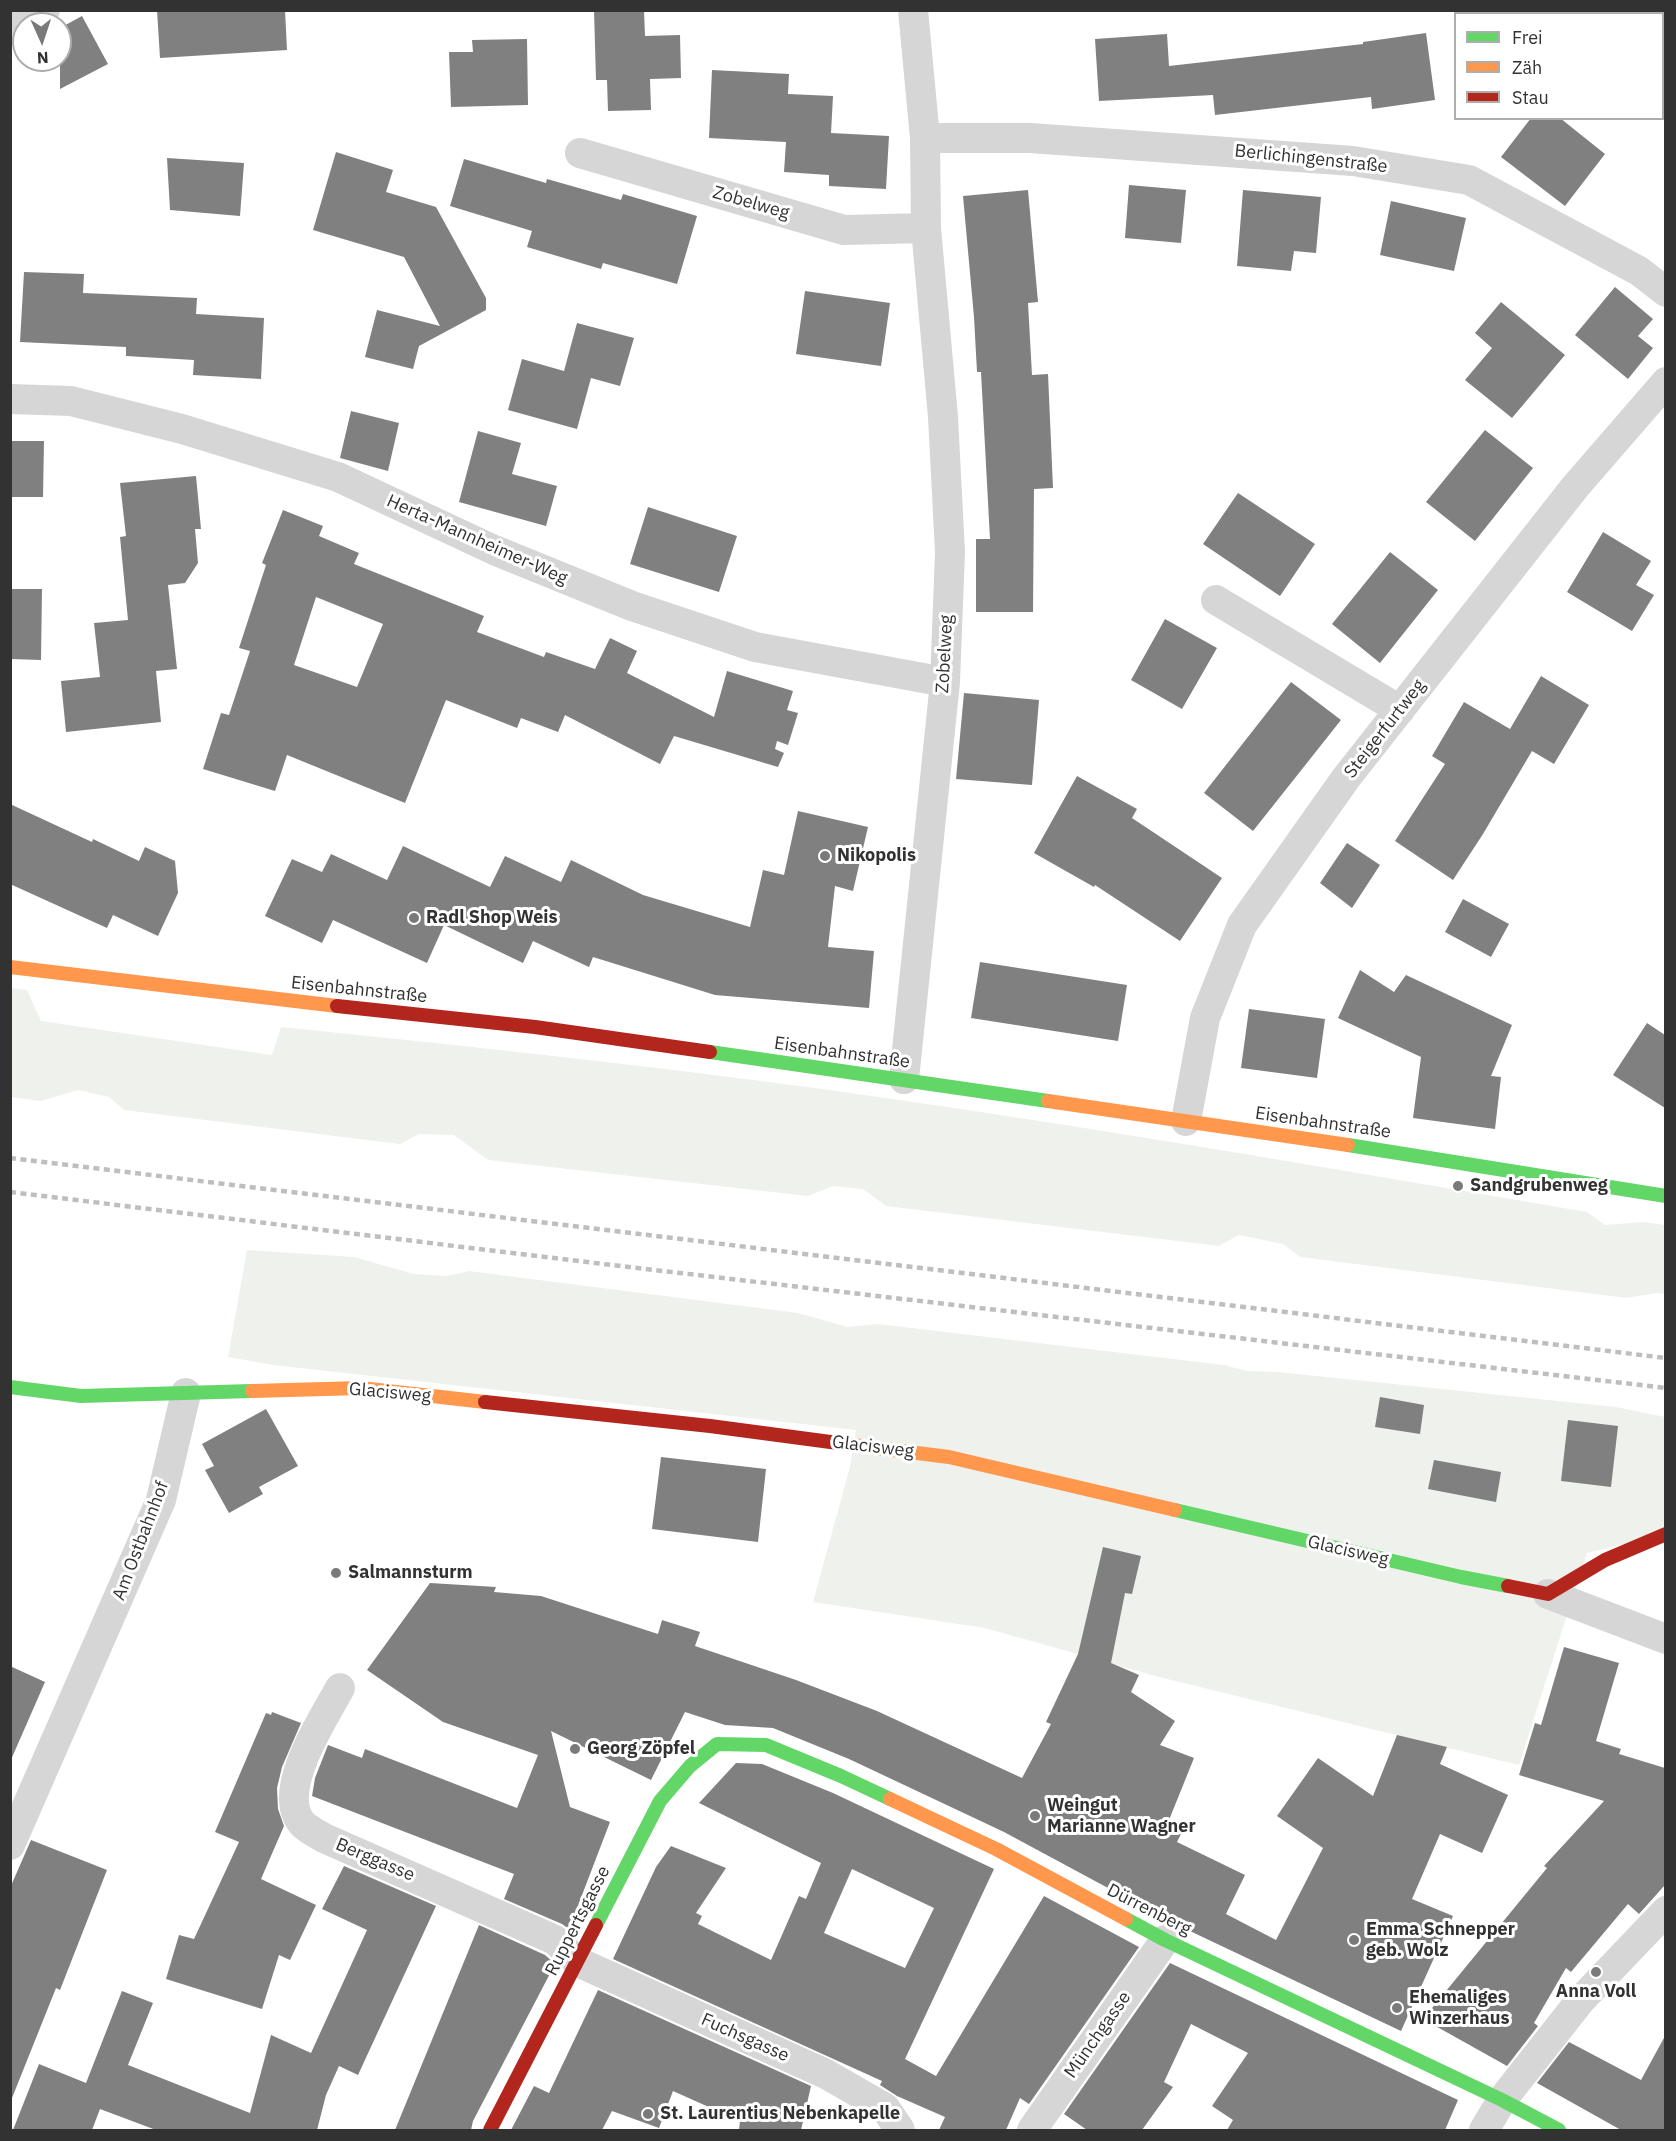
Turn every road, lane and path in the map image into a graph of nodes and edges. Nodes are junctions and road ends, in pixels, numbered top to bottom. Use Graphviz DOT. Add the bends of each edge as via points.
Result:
graph roads {
  1 [pos="45,10"];
  2 [pos="913,10"];
  3 [pos="10,28"];
  4 [pos="925,138"];
  5 [pos="580,153"];
  6 [pos="926,228"];
  7 [pos="1665,292"];
  8 [pos="1665,382"];
  9 [pos="10,399"];
  10 [pos="1216,600"];
  11 [pos="945,682"];
  12 [pos="1400,710"];
  13 [pos="10,967"];
  14 [pos="904,1079"];
  15 [pos="1186,1122"];
  16 [pos="1665,1196"];
  17 [pos="10,1387"];
  18 [pos="186,1393"];
  19 [pos="1665,1534"];
  20 [pos="1548,1594"];
  21 [pos="1665,1639"];
  22 [pos="340,1688"];
  23 [pos="717,1744"];
  24 [pos="10,1845"];
  25 [pos="1665,1911"];
  26 [pos="1165,1940"];
  27 [pos="578,1962"];
  28 [pos="1502,2100"];
  29 [pos="490,2130"];
  30 [pos="900,2130"];
  31 [pos="1032,2130"];
  32 [pos="1484,2130"];
  33 [pos="1559,2130"];
  1 -- 3 [label="street"];
  2 -- 4 [label="street, Zobelweg"];
  4 -- 6 [label="street, Zobelweg"];
  4 -- 7 [label="street, Berlichingenstraße" via="1030,138 1353,161 1470,180 1639,271"];
  5 -- 6 [label="street, Zobelweg" via="844,230"];
  6 -- 11 [label="street, Zobelweg" via="950,552"];
  8 -- 12 [label="street, Steigerfurtweg" via="1575,487"];
  9 -- 11 [label="street, Herta-Mannheimer-Weg" via="71,401 182,429 338,477 494,550 644,610 755,647"];
  10 -- 12 [label="street"];
  11 -- 14 [label="street, Zobelweg"];
  12 -- 15 [label="street, Steigerfurtweg" via="1242,926 1205,1018"];
  13 -- 14 [label="street, Eisenbahnstraße" via="535,1027"];
  14 -- 15 [label="street, Eisenbahnstraße"];
  15 -- 16 [label="street, Eisenbahnstraße"];
  17 -- 18 [label="street" via="81,1396"];
  18 -- 20 [label="street, Glacisweg" via="361,1388 949,1456"];
  18 -- 24 [label="street, Am Ostbahnhof" via="161,1500"];
  19 -- 20 [label="street" via="1578,1573"];
  20 -- 21 [label="street, Glacisweg"];
  22 -- 27 [label="street, Berggasse" via="308,1745 294,1790 302,1823 324,1838 555,1940"];
  23 -- 26 [label="street, Dürrenberg" via="766,1745 841,1776 996,1849"];
  23 -- 27 [label="street, Ruppertsgasse" via="690,1766 660,1801"];
  25 -- 28 [label="street" via="1580,2001"];
  26 -- 28 [label="street, Dürrenberg"];
  26 -- 31 [label="street, Münchgasse"];
  27 -- 29 [label="street, Ruppertsgasse"];
  27 -- 30 [label="street, Fuchsgasse" via="826,2074 885,2108"];
  28 -- 32 [label="street"];
  28 -- 33 [label="street, Dürrenberg"];
}
